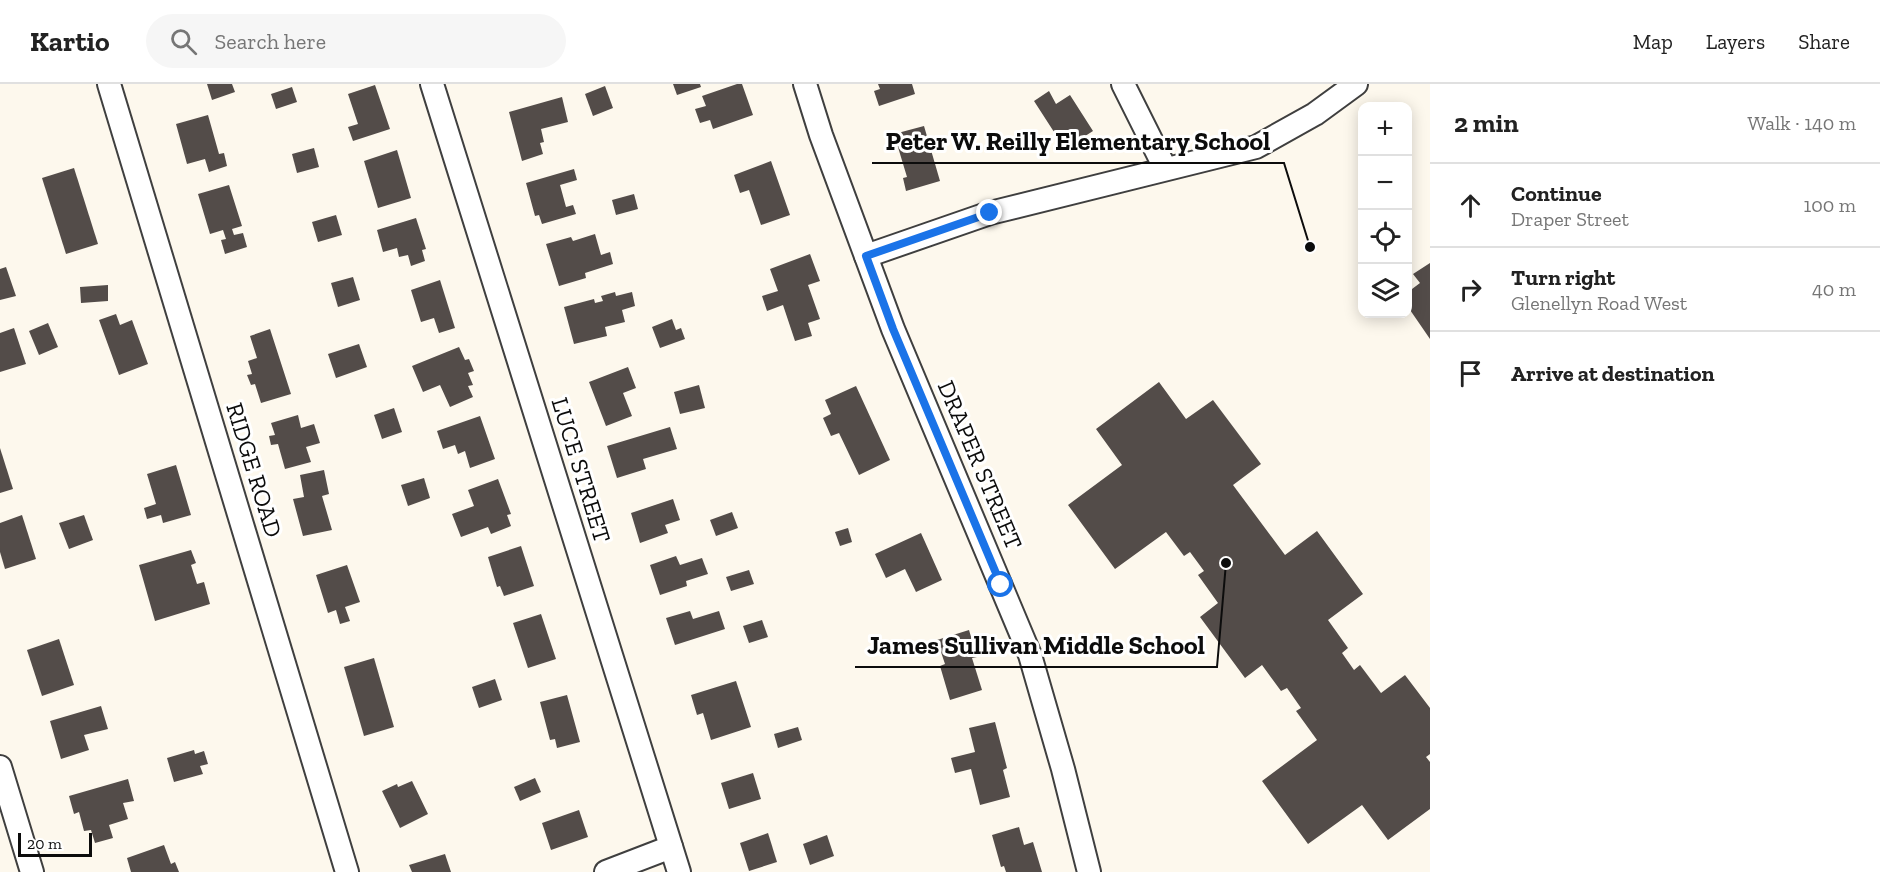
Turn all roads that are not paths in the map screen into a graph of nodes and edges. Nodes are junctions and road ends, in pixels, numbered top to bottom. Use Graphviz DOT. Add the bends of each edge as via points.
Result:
graph roads {
  1 [pos="109,84"];
  2 [pos="432,84"];
  3 [pos="805,84"];
  4 [pos="1123,84"];
  5 [pos="1356,84"];
  6 [pos="1166,168"];
  7 [pos="866,256"];
  8 [pos="0,767"];
  9 [pos="671,847"];
  10 [pos="32,872"];
  11 [pos="347,872"];
  12 [pos="606,872"];
  13 [pos="679,872"];
  14 [pos="1089,872"];
  1 -- 11 [label="street, RIDGE ROAD"];
  2 -- 9 [label="street, LUCE STREET"];
  3 -- 7 [label="street, DRAPER STREET"];
  4 -- 6 [label="street"];
  5 -- 6 [label="street" via="1315,114 1256,147"];
  6 -- 7 [label="street" via="990,213"];
  7 -- 14 [label="street, DRAPER STREET" via="1030,655"];
  8 -- 10 [label="street"];
  9 -- 12 [label="street"];
  9 -- 13 [label="street, LUCE STREET"];
}
